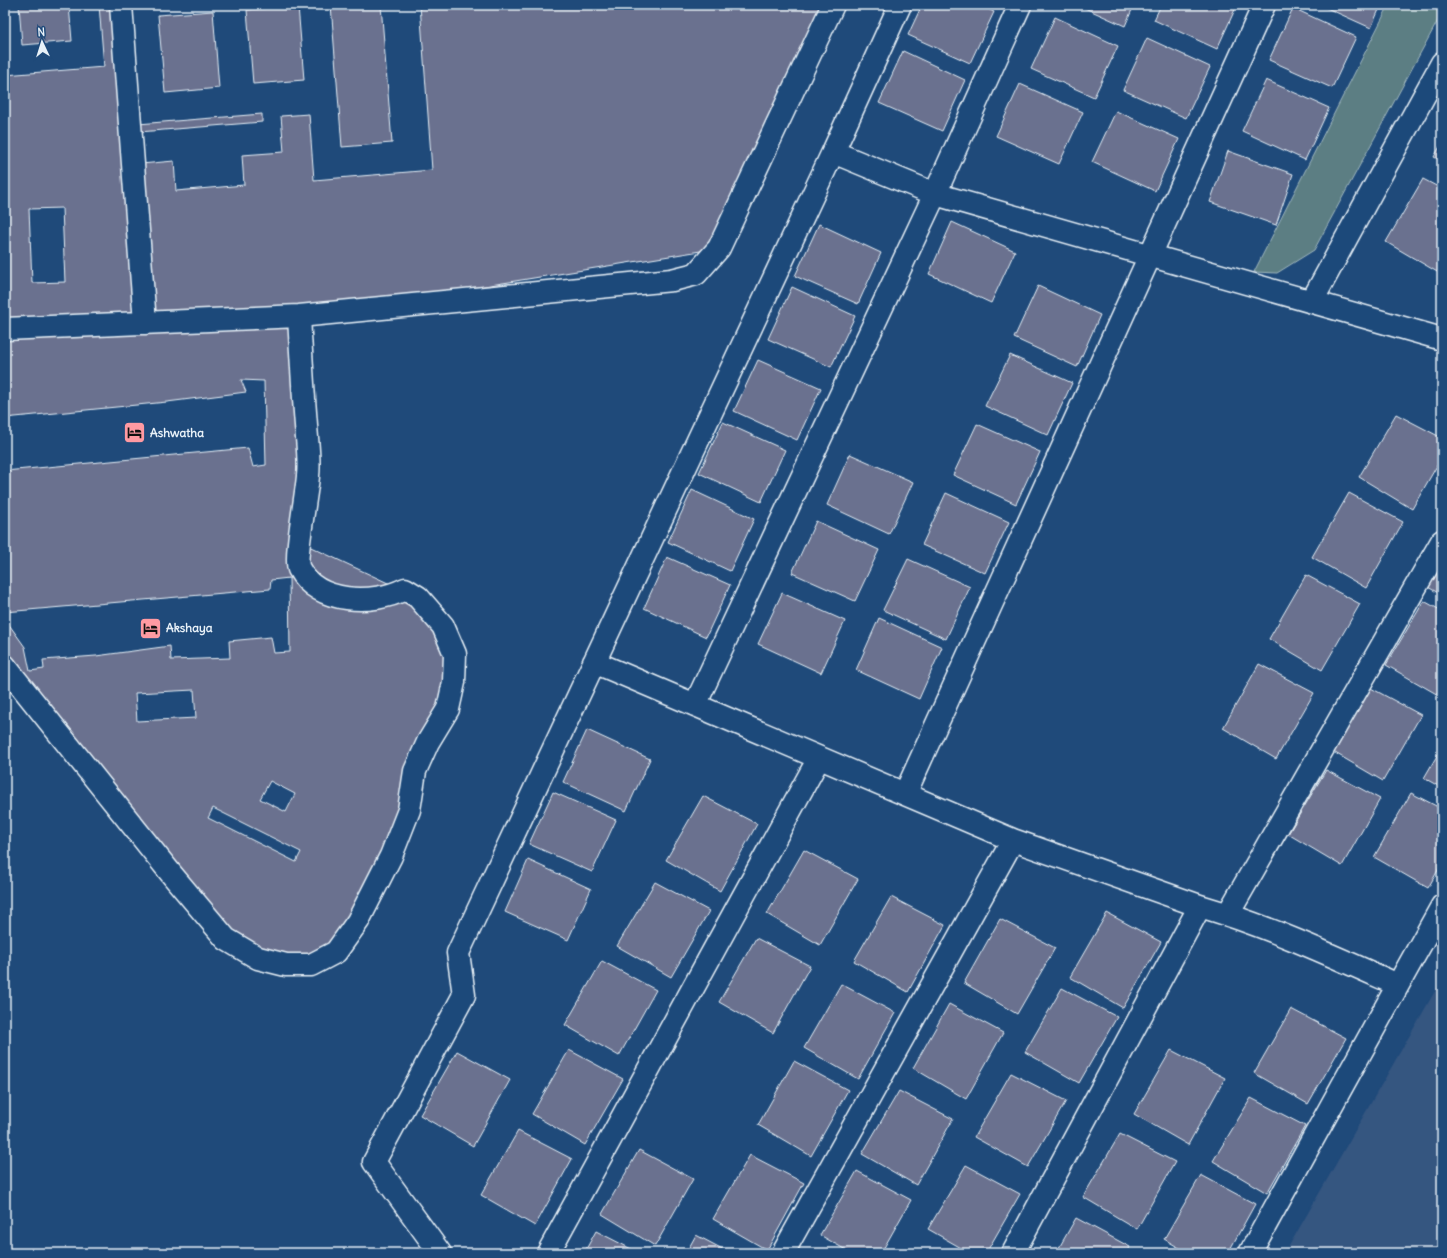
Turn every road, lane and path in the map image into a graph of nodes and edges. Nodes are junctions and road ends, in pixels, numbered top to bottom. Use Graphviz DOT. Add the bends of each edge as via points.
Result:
graph roads {
  1 [pos="121,5"];
  2 [pos="833,5"];
  3 [pos="900,5"];
  4 [pos="1020,5"];
  5 [pos="1264,5"];
  6 [pos="1442,63"];
  7 [pos="833,152"];
  8 [pos="935,194"];
  9 [pos="1150,255"];
  10 [pos="1312,301"];
  11 [pos="299,316"];
  12 [pos="145,323"];
  13 [pos="5,329"];
  14 [pos="1442,339"];
  15 [pos="1442,541"];
  16 [pos="594,662"];
  17 [pos="5,666"];
  18 [pos="695,705"];
  19 [pos="819,758"];
  20 [pos="905,794"];
  21 [pos="1013,840"];
  22 [pos="1200,906"];
  23 [pos="1442,906"];
  24 [pos="1228,914"];
  25 [pos="1398,985"];
  26 [pos="440,1253"];
  27 [pos="548,1253"];
  28 [pos="783,1253"];
  29 [pos="1013,1253"];
  30 [pos="1250,1253"];
  1 -- 12 [label="street"];
  2 -- 11 [label="street" via="718,248 696,274 672,280"];
  3 -- 7 [label="street"];
  4 -- 8 [label="street"];
  5 -- 9 [label="street"];
  6 -- 10 [label="street"];
  7 -- 8 [label="street"];
  7 -- 16 [label="street"];
  8 -- 9 [label="street"];
  8 -- 18 [label="street"];
  9 -- 10 [label="street"];
  9 -- 20 [label="street"];
  10 -- 14 [label="street"];
  11 -- 12 [label="street"];
  11 -- 17 [label="street" via="308,474 298,568 308,584 344,597 380,599 405,589 418,597 443,626 455,654 454,682 448,709 428,742 415,771 409,810 391,856 358,920 336,952 311,965 286,965 258,958 226,939"];
  12 -- 13 [label="street"];
  15 -- 24 [label="street"];
  16 -- 18 [label="street"];
  16 -- 26 [label="street" via="458,953 464,995 374,1162"];
  18 -- 19 [label="street"];
  19 -- 20 [label="street"];
  19 -- 27 [label="street"];
  20 -- 21 [label="street"];
  21 -- 22 [label="street"];
  21 -- 28 [label="street"];
  22 -- 24 [label="street"];
  22 -- 29 [label="street"];
  23 -- 25 [label="street"];
  24 -- 25 [label="street" via="1314,947"];
  25 -- 30 [label="street"];
}
